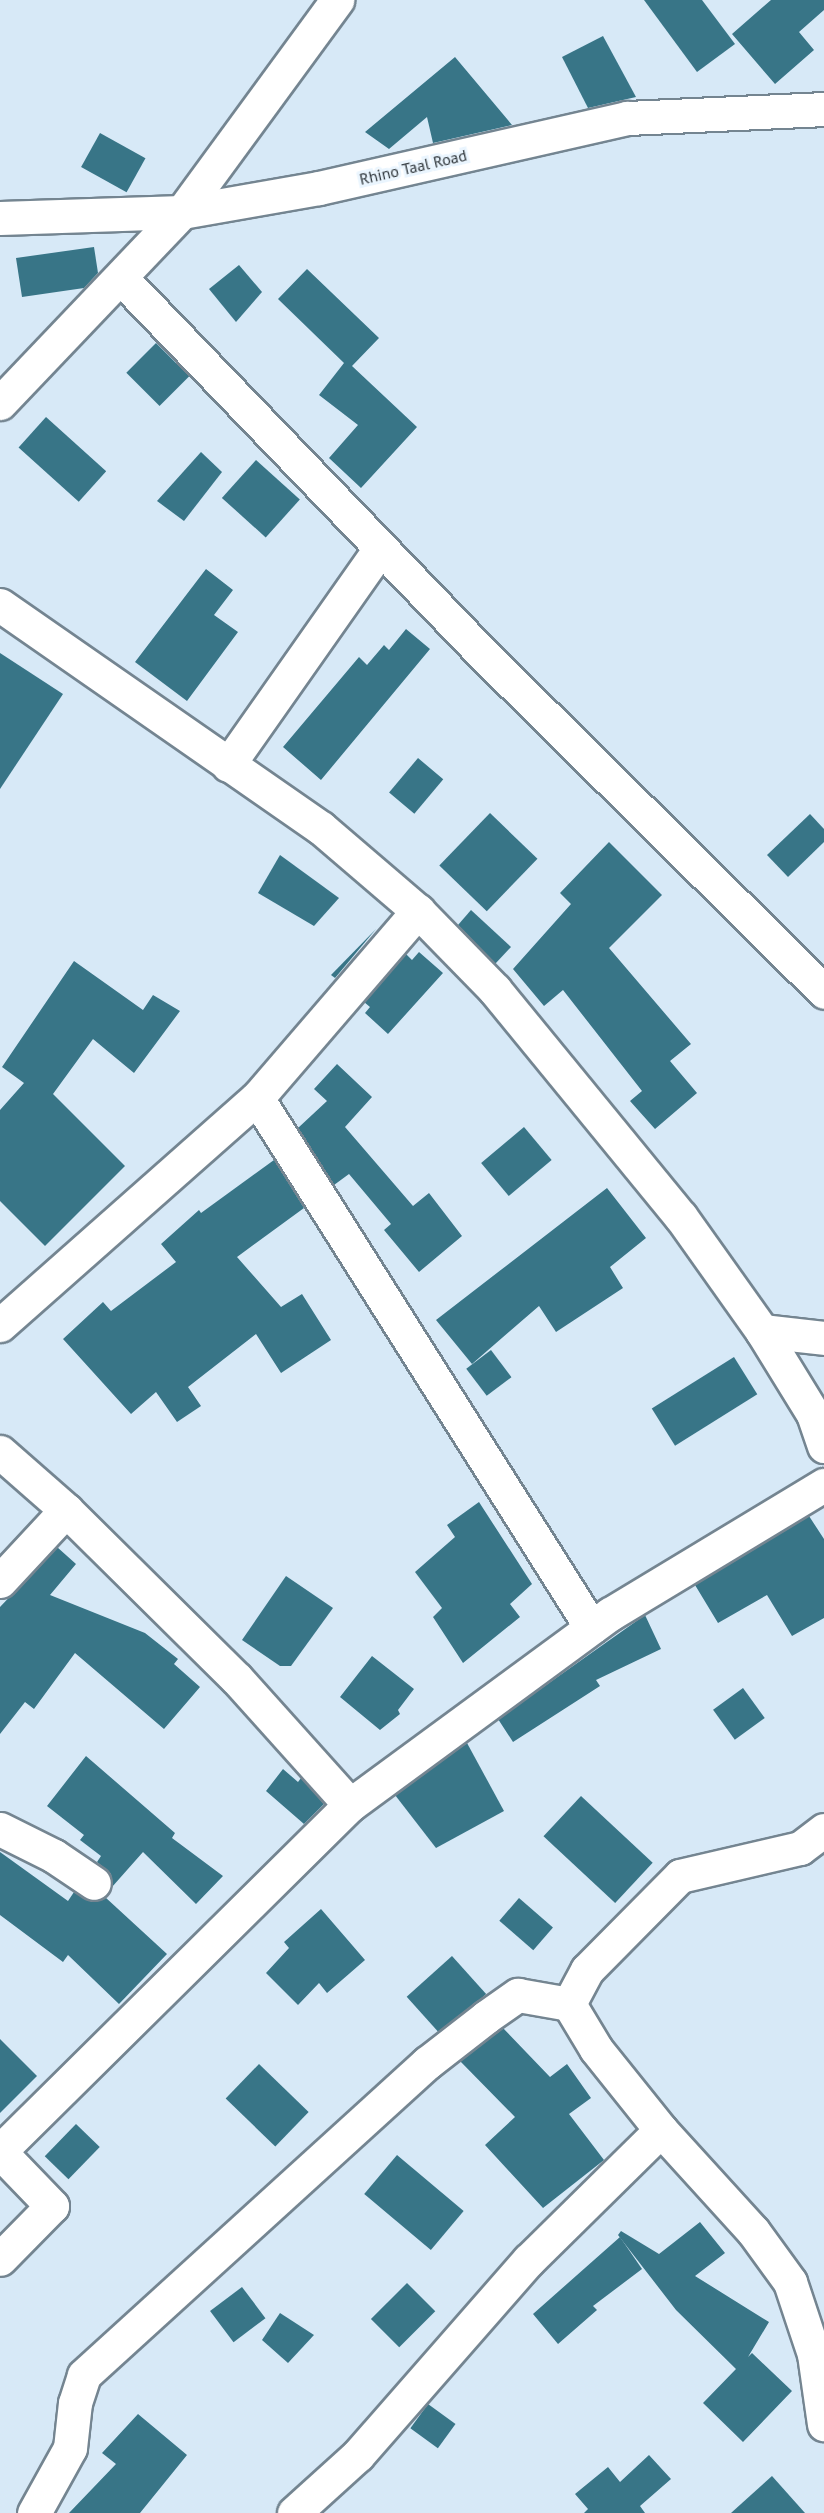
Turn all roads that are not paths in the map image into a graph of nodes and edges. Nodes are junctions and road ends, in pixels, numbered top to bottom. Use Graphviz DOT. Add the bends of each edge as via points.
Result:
graph roads {
  1 [pos="337,0"];
  2 [pos="824,109"];
  3 [pos="182,212"];
  4 [pos="0,218"];
  5 [pos="121,278"];
  6 [pos="0,403"];
  7 [pos="380,549"];
  8 [pos="0,605"];
  9 [pos="228,765"];
  10 [pos="417,911"];
  11 [pos="824,993"];
  12 [pos="257,1098"];
  13 [pos="0,1324"];
  14 [pos="762,1331"];
  15 [pos="824,1338"];
  16 [pos="824,1446"];
  17 [pos="0,1452"];
  18 [pos="824,1485"];
  19 [pos="66,1510"];
  20 [pos="0,1581"];
  21 [pos="591,1627"];
  22 [pos="350,1805"];
  23 [pos="0,1829"];
  24 [pos="824,1830"];
  25 [pos="94,1883"];
  26 [pos="569,2004"];
  27 [pos="661,2130"];
  28 [pos="0,2151"];
  29 [pos="0,2259"];
  30 [pos="824,2424"];
  31 [pos="34,2513"];
  32 [pos="294,2513"];
  1 -- 3 [label="street"];
  2 -- 3 [label="street, Rhino Taal Road" via="627,118 319,188"];
  3 -- 4 [label="street, Rhino Taal Road"];
  3 -- 5 [label="street"];
  5 -- 6 [label="street"];
  5 -- 7 [label="street"];
  7 -- 9 [label="street"];
  7 -- 11 [label="street"];
  8 -- 9 [label="street"];
  9 -- 10 [label="street" via="321,828"];
  10 -- 12 [label="street"];
  10 -- 14 [label="street" via="495,990 601,1116 681,1217"];
  12 -- 13 [label="street"];
  12 -- 21 [label="street"];
  14 -- 15 [label="street"];
  14 -- 16 [label="street" via="813,1414"];
  17 -- 19 [label="street"];
  18 -- 21 [label="street"];
  19 -- 20 [label="street"];
  19 -- 22 [label="street" via="237,1679"];
  21 -- 22 [label="street"];
  22 -- 28 [label="street"];
  23 -- 25 [label="street" via="54,1856"];
  24 -- 26 [label="street" via="800,1848 680,1876 587,1970"];
  26 -- 27 [label="street" via="596,2049"];
  26 -- 31 [label="street" via="518,1995 486,2017 428,2063 84,2375 75,2403 70,2448"];
  27 -- 30 [label="street" via="753,2230 790,2282 814,2354"];
  27 -- 32 [label="street" via="529,2260 358,2455"];
  28 -- 29 [label="street" via="52,2206"];
}
